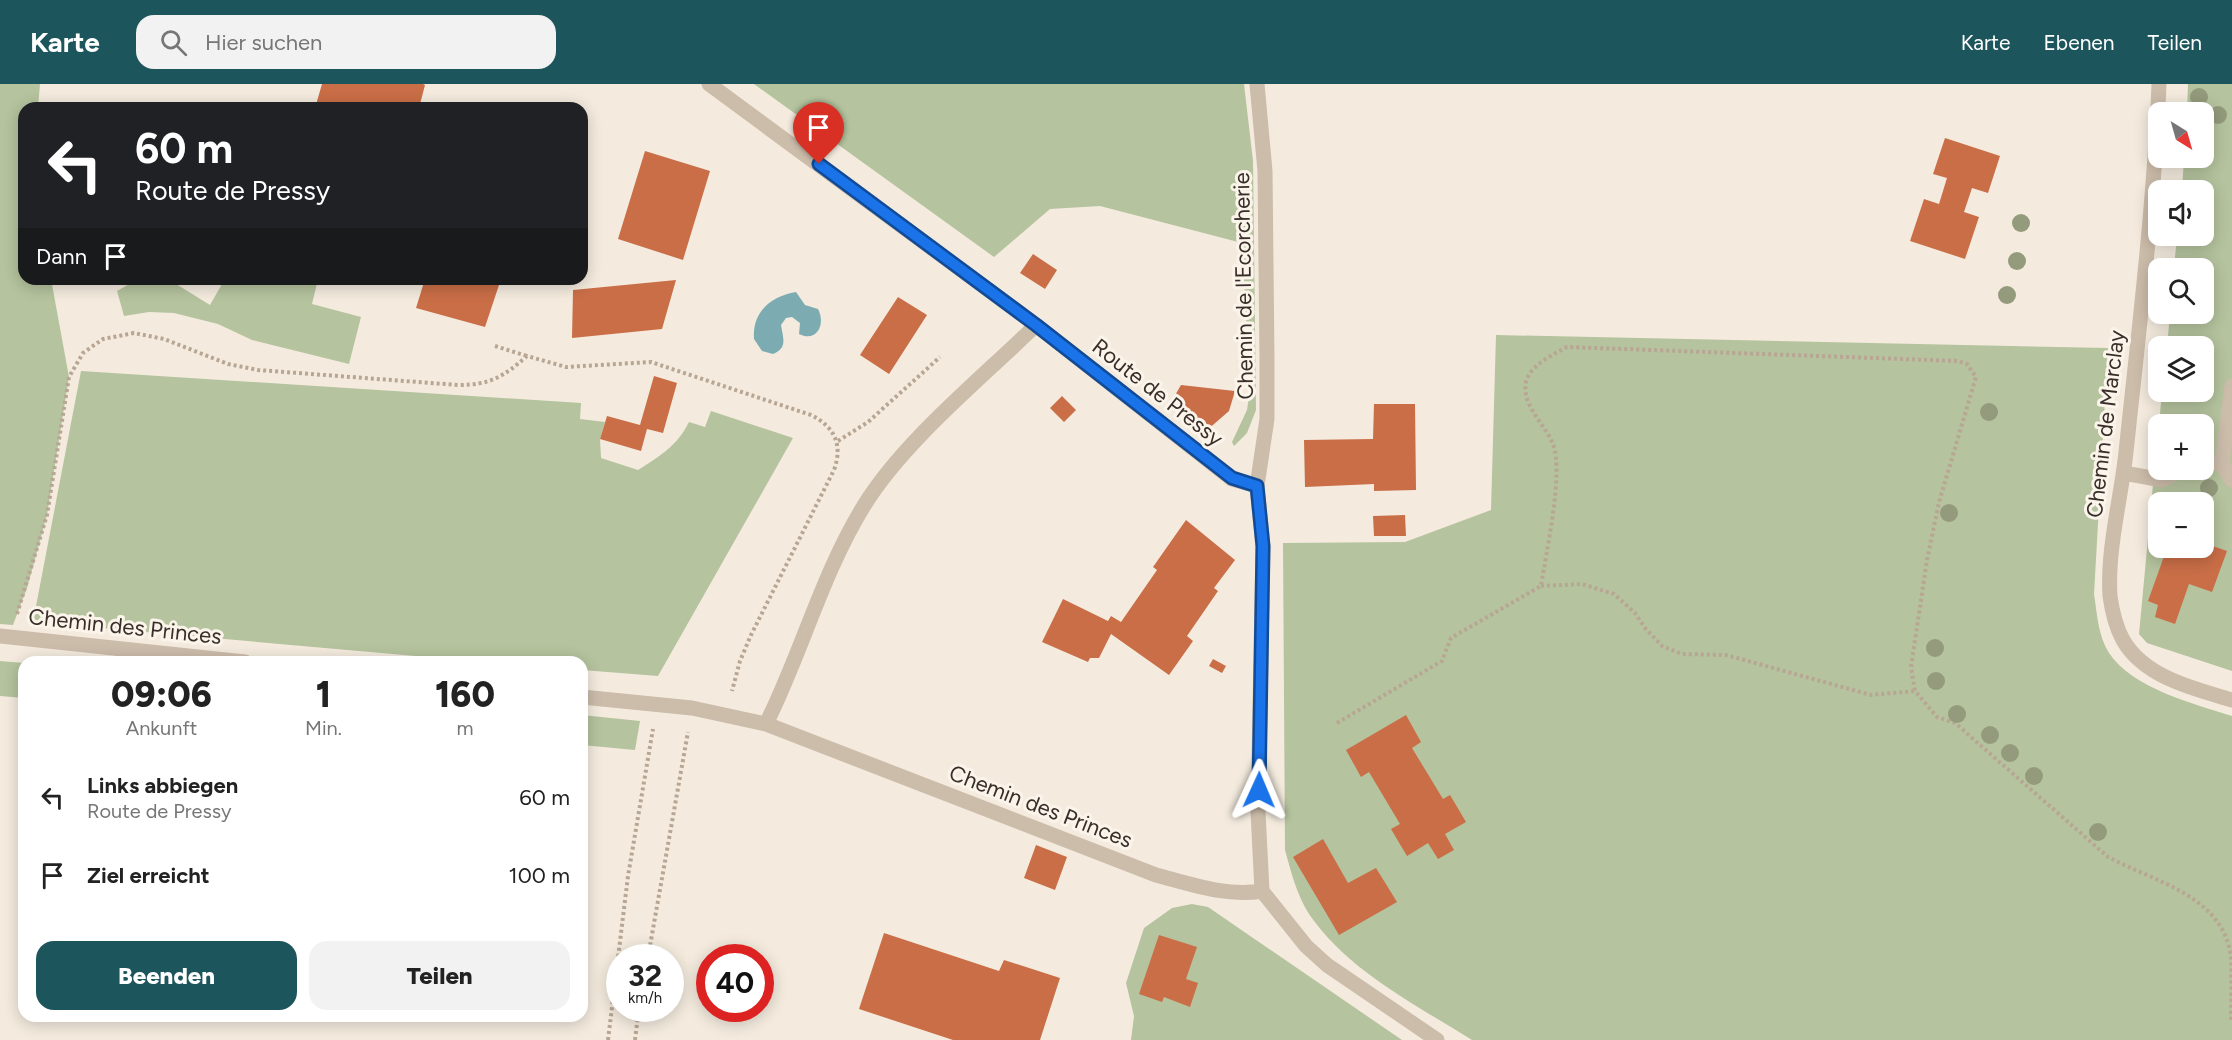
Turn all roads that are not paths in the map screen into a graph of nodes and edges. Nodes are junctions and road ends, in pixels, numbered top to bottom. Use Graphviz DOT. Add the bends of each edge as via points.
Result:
graph roads {
  1 [pos="709,84"];
  2 [pos="1257,84"];
  3 [pos="2159,84"];
  4 [pos="1036,325"];
  5 [pos="2232,386"];
  6 [pos="2214,463"];
  7 [pos="2222,464"];
  8 [pos="2124,473"];
  9 [pos="2148,477"];
  10 [pos="2232,480"];
  11 [pos="1257,486"];
  12 [pos="4,636"];
  13 [pos="189,656"];
  14 [pos="588,698"];
  15 [pos="2232,700"];
  16 [pos="766,724"];
  17 [pos="1262,891"];
  18 [pos="1437,1040"];
  1 -- 4 [label="street, Route de Pressy"];
  2 -- 11 [label="street, Chemin de l'Ecorcherie" via="1265,171 1267,396"];
  3 -- 8 [label="street, Chemin de Marclay" via="2155,170"];
  4 -- 11 [label="street, Route de Pressy" via="1232,478"];
  4 -- 16 [label="street" via="898,462 866,502 828,573 789,677"];
  5 -- 7 [label="street"];
  6 -- 7 [label="street"];
  7 -- 10 [label="street"];
  8 -- 9 [label="street"];
  8 -- 15 [label="street, Chemin de Marclay" via="2110,567 2110,597 2120,632 2136,656 2150,668 2170,680"];
  11 -- 17 [label="street" via="1263,546 1258,812"];
  12 -- 13 [label="street, Chemin des Princes"];
  14 -- 16 [label="street, Chemin des Princes" via="692,708"];
  16 -- 17 [label="street, Chemin des Princes" via="1156,875 1217,891"];
  17 -- 18 [label="street" via="1306,946 1327,965"];
}
